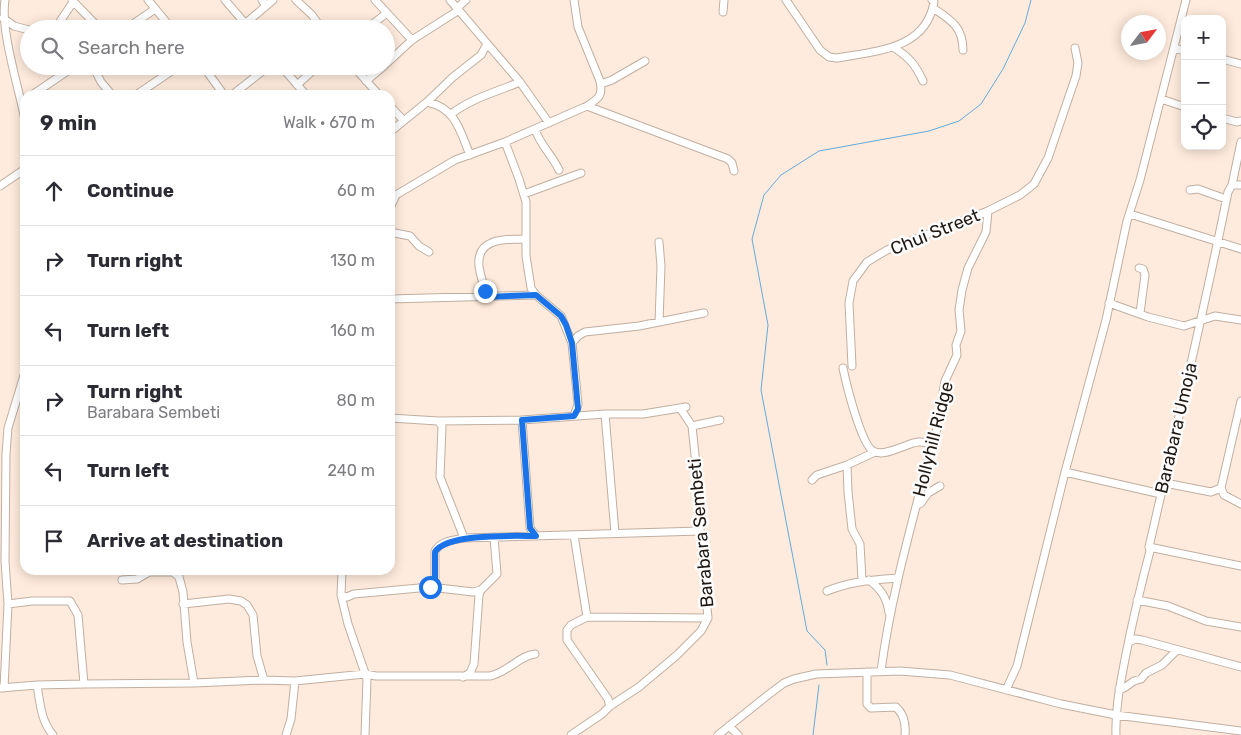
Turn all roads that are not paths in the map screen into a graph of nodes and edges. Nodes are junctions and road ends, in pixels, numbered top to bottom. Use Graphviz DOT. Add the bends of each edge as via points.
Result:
graph roads {
  1 [pos="5,0"];
  2 [pos="148,0"];
  3 [pos="225,0"];
  4 [pos="273,0"];
  5 [pos="296,0"];
  6 [pos="375,0"];
  7 [pos="450,0"];
  8 [pos="466,0"];
  9 [pos="574,0"];
  10 [pos="724,0"];
  11 [pos="786,0"];
  12 [pos="1186,0"];
  13 [pos="72,1"];
  14 [pos="264,3"];
  15 [pos="934,3"];
  16 [pos="155,9"];
  17 [pos="458,9"];
  18 [pos="723,12"];
  19 [pos="387,13"];
  20 [pos="1,15"];
  21 [pos="60,20"];
  22 [pos="91,20"];
  23 [pos="139,20"];
  24 [pos="164,20"];
  25 [pos="243,20"];
  26 [pos="252,20"];
  27 [pos="316,20"];
  28 [pos="378,20"];
  29 [pos="393,20"];
  30 [pos="395,22"];
  31 [pos="20,28"];
  32 [pos="412,40"];
  33 [pos="487,44"];
  34 [pos="893,47"];
  35 [pos="1075,48"];
  36 [pos="1174,48"];
  37 [pos="963,50"];
  38 [pos="1181,50"];
  39 [pos="395,56"];
  40 [pos="1226,60"];
  41 [pos="645,61"];
  42 [pos="1241,64"];
  43 [pos="62,75"];
  44 [pos="98,75"];
  45 [pos="166,75"];
  46 [pos="210,75"];
  47 [pos="258,75"];
  48 [pos="289,75"];
  49 [pos="308,75"];
  50 [pos="361,75"];
  51 [pos="373,75"];
  52 [pos="366,81"];
  53 [pos="923,81"];
  54 [pos="520,82"];
  55 [pos="600,84"];
  56 [pos="297,85"];
  57 [pos="39,90"];
  58 [pos="108,90"];
  59 [pos="143,90"];
  60 [pos="220,90"];
  61 [pos="238,90"];
  62 [pos="302,90"];
  63 [pos="374,90"];
  64 [pos="20,92"];
  65 [pos="1161,99"];
  66 [pos="427,102"];
  67 [pos="587,106"];
  68 [pos="1181,106"];
  69 [pos="395,111"];
  70 [pos="451,114"];
  71 [pos="1226,119"];
  72 [pos="403,120"];
  73 [pos="1241,121"];
  74 [pos="550,123"];
  75 [pos="395,127"];
  76 [pos="535,129"];
  77 [pos="505,142"];
  78 [pos="1241,142"];
  79 [pos="470,155"];
  80 [pos="559,170"];
  81 [pos="734,171"];
  82 [pos="20,172"];
  83 [pos="581,172"];
  84 [pos="1232,184"];
  85 [pos="1241,185"];
  86 [pos="0,186"];
  87 [pos="1190,190"];
  88 [pos="524,194"];
  89 [pos="396,195"];
  90 [pos="1226,198"];
  91 [pos="988,211"];
  92 [pos="1130,214"];
  93 [pos="395,233"];
  94 [pos="525,239"];
  95 [pos="659,242"];
  96 [pos="1218,242"];
  97 [pos="1241,249"];
  98 [pos="430,252"];
  99 [pos="1139,268"];
  100 [pos="536,295"];
  101 [pos="486,297"];
  102 [pos="395,299"];
  103 [pos="1109,302"];
  104 [pos="704,313"];
  105 [pos="1140,313"];
  106 [pos="1241,320"];
  107 [pos="1201,321"];
  108 [pos="659,322"];
  109 [pos="572,343"];
  110 [pos="852,366"];
  111 [pos="843,368"];
  112 [pos="20,388"];
  113 [pos="1241,402"];
  114 [pos="605,414"];
  115 [pos="574,416"];
  116 [pos="395,418"];
  117 [pos="522,420"];
  118 [pos="720,420"];
  119 [pos="438,421"];
  120 [pos="692,426"];
  121 [pos="932,445"];
  122 [pos="874,452"];
  123 [pos="847,465"];
  124 [pos="1065,472"];
  125 [pos="812,480"];
  126 [pos="1164,483"];
  127 [pos="940,486"];
  128 [pos="1219,490"];
  129 [pos="1161,494"];
  130 [pos="1241,504"];
  131 [pos="917,505"];
  132 [pos="700,531"];
  133 [pos="615,533"];
  134 [pos="574,535"];
  135 [pos="536,536"];
  136 [pos="494,537"];
  137 [pos="464,538"];
  138 [pos="1149,547"];
  139 [pos="3,556"];
  140 [pos="1241,566"];
  141 [pos="143,575"];
  142 [pos="177,575"];
  143 [pos="342,575"];
  144 [pos="898,578"];
  145 [pos="122,580"];
  146 [pos="866,580"];
  147 [pos="430,587"];
  148 [pos="481,590"];
  149 [pos="827,590"];
  150 [pos="341,595"];
  151 [pos="1137,600"];
  152 [pos="8,604"];
  153 [pos="183,604"];
  154 [pos="587,617"];
  155 [pos="890,617"];
  156 [pos="708,618"];
  157 [pos="1241,628"];
  158 [pos="1129,642"];
  159 [pos="1177,650"];
  160 [pos="534,654"];
  161 [pos="1241,666"];
  162 [pos="881,671"];
  163 [pos="867,672"];
  164 [pos="365,674"];
  165 [pos="463,677"];
  166 [pos="264,680"];
  167 [pos="295,681"];
  168 [pos="194,683"];
  169 [pos="84,684"];
  170 [pos="37,685"];
  171 [pos="2,688"];
  172 [pos="1119,689"];
  173 [pos="1006,690"];
  174 [pos="610,706"];
  175 [pos="1116,715"];
  176 [pos="729,726"];
  177 [pos="1241,732"];
  178 [pos="53,735"];
  179 [pos="286,735"];
  180 [pos="365,735"];
  181 [pos="571,735"];
  182 [pos="718,735"];
  183 [pos="738,735"];
  184 [pos="905,735"];
  185 [pos="1116,735"];
  1 -- 20 [label="street"];
  2 -- 16 [label="street"];
  3 -- 25 [label="street"];
  4 -- 14 [label="street"];
  5 -- 27 [label="street"];
  6 -- 19 [label="street"];
  7 -- 17 [label="street"];
  8 -- 17 [label="street"];
  9 -- 55 [label="street" via="578,27"];
  10 -- 18 [label="street"];
  11 -- 34 [label="street" via="820,50 829,57"];
  12 -- 36 [label="street"];
  13 -- 21 [label="street"];
  13 -- 22 [label="street"];
  14 -- 26 [label="street"];
  15 -- 34 [label="street" via="920,31"];
  15 -- 37 [label="street" via="961,32"];
  16 -- 23 [label="street"];
  16 -- 24 [label="street"];
  17 -- 32 [label="street"];
  17 -- 33 [label="street"];
  19 -- 28 [label="street"];
  19 -- 29 [label="street"];
  20 -- 31 [label="street"];
  20 -- 64 [label="street" via="11,67"];
  30 -- 32 [label="street"];
  32 -- 39 [label="street"];
  33 -- 54 [label="street"];
  33 -- 66 [label="street" via="481,55"];
  34 -- 53 [label="street" via="915,65"];
  35 -- 91 [label="street, Chui Street" via="1076,76 1048,158 1034,184"];
  36 -- 38 [label="street"];
  36 -- 65 [label="street"];
  40 -- 42 [label="street"];
  41 -- 55 [label="street"];
  43 -- 57 [label="street"];
  44 -- 58 [label="street"];
  45 -- 59 [label="street"];
  46 -- 60 [label="street"];
  47 -- 61 [label="street"];
  48 -- 56 [label="street"];
  49 -- 56 [label="street"];
  50 -- 52 [label="street"];
  51 -- 52 [label="street"];
  52 -- 63 [label="street"];
  54 -- 70 [label="street" via="480,97"];
  54 -- 74 [label="street"];
  55 -- 67 [label="street" via="602,90 598,99"];
  56 -- 62 [label="street"];
  65 -- 68 [label="street"];
  65 -- 92 [label="street"];
  66 -- 70 [label="street"];
  66 -- 72 [label="street"];
  67 -- 74 [label="street"];
  67 -- 81 [label="street" via="728,159"];
  69 -- 72 [label="street"];
  70 -- 79 [label="street"];
  71 -- 73 [label="street"];
  72 -- 75 [label="street"];
  74 -- 76 [label="street"];
  76 -- 77 [label="street"];
  76 -- 80 [label="street"];
  77 -- 79 [label="street"];
  77 -- 88 [label="street"];
  78 -- 84 [label="street, Barabara Umoja"];
  79 -- 89 [label="street" via="455,160"];
  82 -- 86 [label="street"];
  83 -- 88 [label="street"];
  84 -- 85 [label="street"];
  84 -- 90 [label="street, Barabara Umoja"];
  87 -- 90 [label="street" via="1198,189"];
  88 -- 94 [label="street" via="527,215"];
  90 -- 96 [label="street, Barabara Umoja"];
  91 -- 110 [label="street, Chui Street" via="887,250 867,262 853,281 849,303"];
  91 -- 121 [label="street, Hollyhill Ridge" via="986,232 968,268 962,290 959,310 962,331 956,345 957,355 945,381"];
  92 -- 96 [label="street"];
  92 -- 103 [label="street"];
  93 -- 98 [label="street" via="410,236"];
  94 -- 100 [label="street" via="532,288"];
  94 -- 101 [label="street" via="499,239 480,254 479,267"];
  95 -- 108 [label="street"];
  96 -- 97 [label="street"];
  96 -- 107 [label="street, Barabara Umoja"];
  99 -- 105 [label="street" via="1145,275"];
  100 -- 101 [label="street"];
  100 -- 109 [label="street" via="561,316"];
  101 -- 102 [label="street"];
  103 -- 105 [label="street"];
  103 -- 124 [label="street"];
  104 -- 108 [label="street"];
  105 -- 107 [label="street" via="1184,326"];
  106 -- 107 [label="street" via="1215,316"];
  107 -- 126 [label="street, Barabara Umoja"];
  108 -- 109 [label="street" via="585,332"];
  109 -- 115 [label="street" via="578,404"];
  111 -- 122 [label="street" via="864,441"];
  112 -- 139 [label="street" via="8,428"];
  113 -- 128 [label="street"];
  114 -- 115 [label="street, Barabara Sembeti"];
  114 -- 120 [label="street, Barabara Sembeti" via="643,414 683,407"];
  114 -- 133 [label="street"];
  115 -- 117 [label="street, Barabara Sembeti"];
  116 -- 119 [label="street, Barabara Sembeti"];
  117 -- 119 [label="street, Barabara Sembeti"];
  117 -- 135 [label="street" via="530,528"];
  118 -- 120 [label="street"];
  119 -- 137 [label="street" via="442,426 440,477"];
  120 -- 132 [label="street, Barabara Sembeti"];
  121 -- 122 [label="street" via="918,441 891,452"];
  121 -- 131 [label="street, Hollyhill Ridge"];
  122 -- 123 [label="street"];
  123 -- 125 [label="street" via="817,475"];
  123 -- 146 [label="street" via="852,529 860,544"];
  124 -- 129 [label="street"];
  124 -- 173 [label="street" via="1016,666"];
  126 -- 128 [label="street" via="1198,491"];
  126 -- 129 [label="street, Barabara Umoja"];
  127 -- 131 [label="street" via="928,492"];
  128 -- 130 [label="street"];
  129 -- 138 [label="street, Barabara Umoja"];
  131 -- 144 [label="street, Hollyhill Ridge"];
  132 -- 133 [label="street"];
  132 -- 156 [label="street, Barabara Sembeti"];
  133 -- 134 [label="street"];
  134 -- 135 [label="street"];
  134 -- 154 [label="street"];
  135 -- 136 [label="street"];
  136 -- 137 [label="street"];
  136 -- 148 [label="street" via="497,574"];
  137 -- 147 [label="street" via="449,541 435,552 435,581"];
  138 -- 140 [label="street"];
  138 -- 151 [label="street, Barabara Umoja"];
  139 -- 152 [label="street"];
  141 -- 145 [label="street"];
  142 -- 153 [label="street" via="183,592"];
  143 -- 150 [label="street"];
  144 -- 146 [label="street"];
  144 -- 155 [label="street, Hollyhill Ridge"];
  146 -- 149 [label="street"];
  146 -- 155 [label="street" via="878,587"];
  147 -- 148 [label="street"];
  147 -- 150 [label="street" via="347,597"];
  148 -- 165 [label="street" via="474,664 470,673"];
  150 -- 164 [label="street"];
  151 -- 157 [label="street"];
  151 -- 158 [label="street, Barabara Umoja"];
  152 -- 169 [label="street" via="70,601 78,615"];
  152 -- 171 [label="street"];
  153 -- 166 [label="street" via="229,599 247,605 253,615 257,656"];
  153 -- 168 [label="street"];
  154 -- 156 [label="street"];
  154 -- 174 [label="street" via="568,628 566,633"];
  155 -- 162 [label="street, Hollyhill Ridge"];
  156 -- 174 [label="street, Barabara Sembeti" via="701,631 678,655"];
  158 -- 159 [label="street" via="1142,640"];
  158 -- 172 [label="street, Barabara Umoja"];
  159 -- 161 [label="street"];
  159 -- 172 [label="street" via="1141,679"];
  160 -- 165 [label="street" via="496,675"];
  162 -- 163 [label="street"];
  162 -- 173 [label="street" via="950,675"];
  163 -- 176 [label="street" via="816,674 794,679 784,683"];
  163 -- 184 [label="street" via="867,704 870,708 898,708 904,720"];
  164 -- 165 [label="street"];
  164 -- 167 [label="street"];
  164 -- 180 [label="street"];
  166 -- 167 [label="street"];
  166 -- 168 [label="street"];
  167 -- 179 [label="street"];
  168 -- 169 [label="street"];
  169 -- 170 [label="street"];
  170 -- 171 [label="street"];
  170 -- 178 [label="street" via="46,727"];
  172 -- 175 [label="street, Barabara Umoja"];
  173 -- 175 [label="street"];
  174 -- 181 [label="street, Barabara Sembeti"];
  175 -- 177 [label="street"];
  175 -- 185 [label="street, Barabara Umoja"];
  176 -- 182 [label="street"];
  176 -- 183 [label="street"];
}
